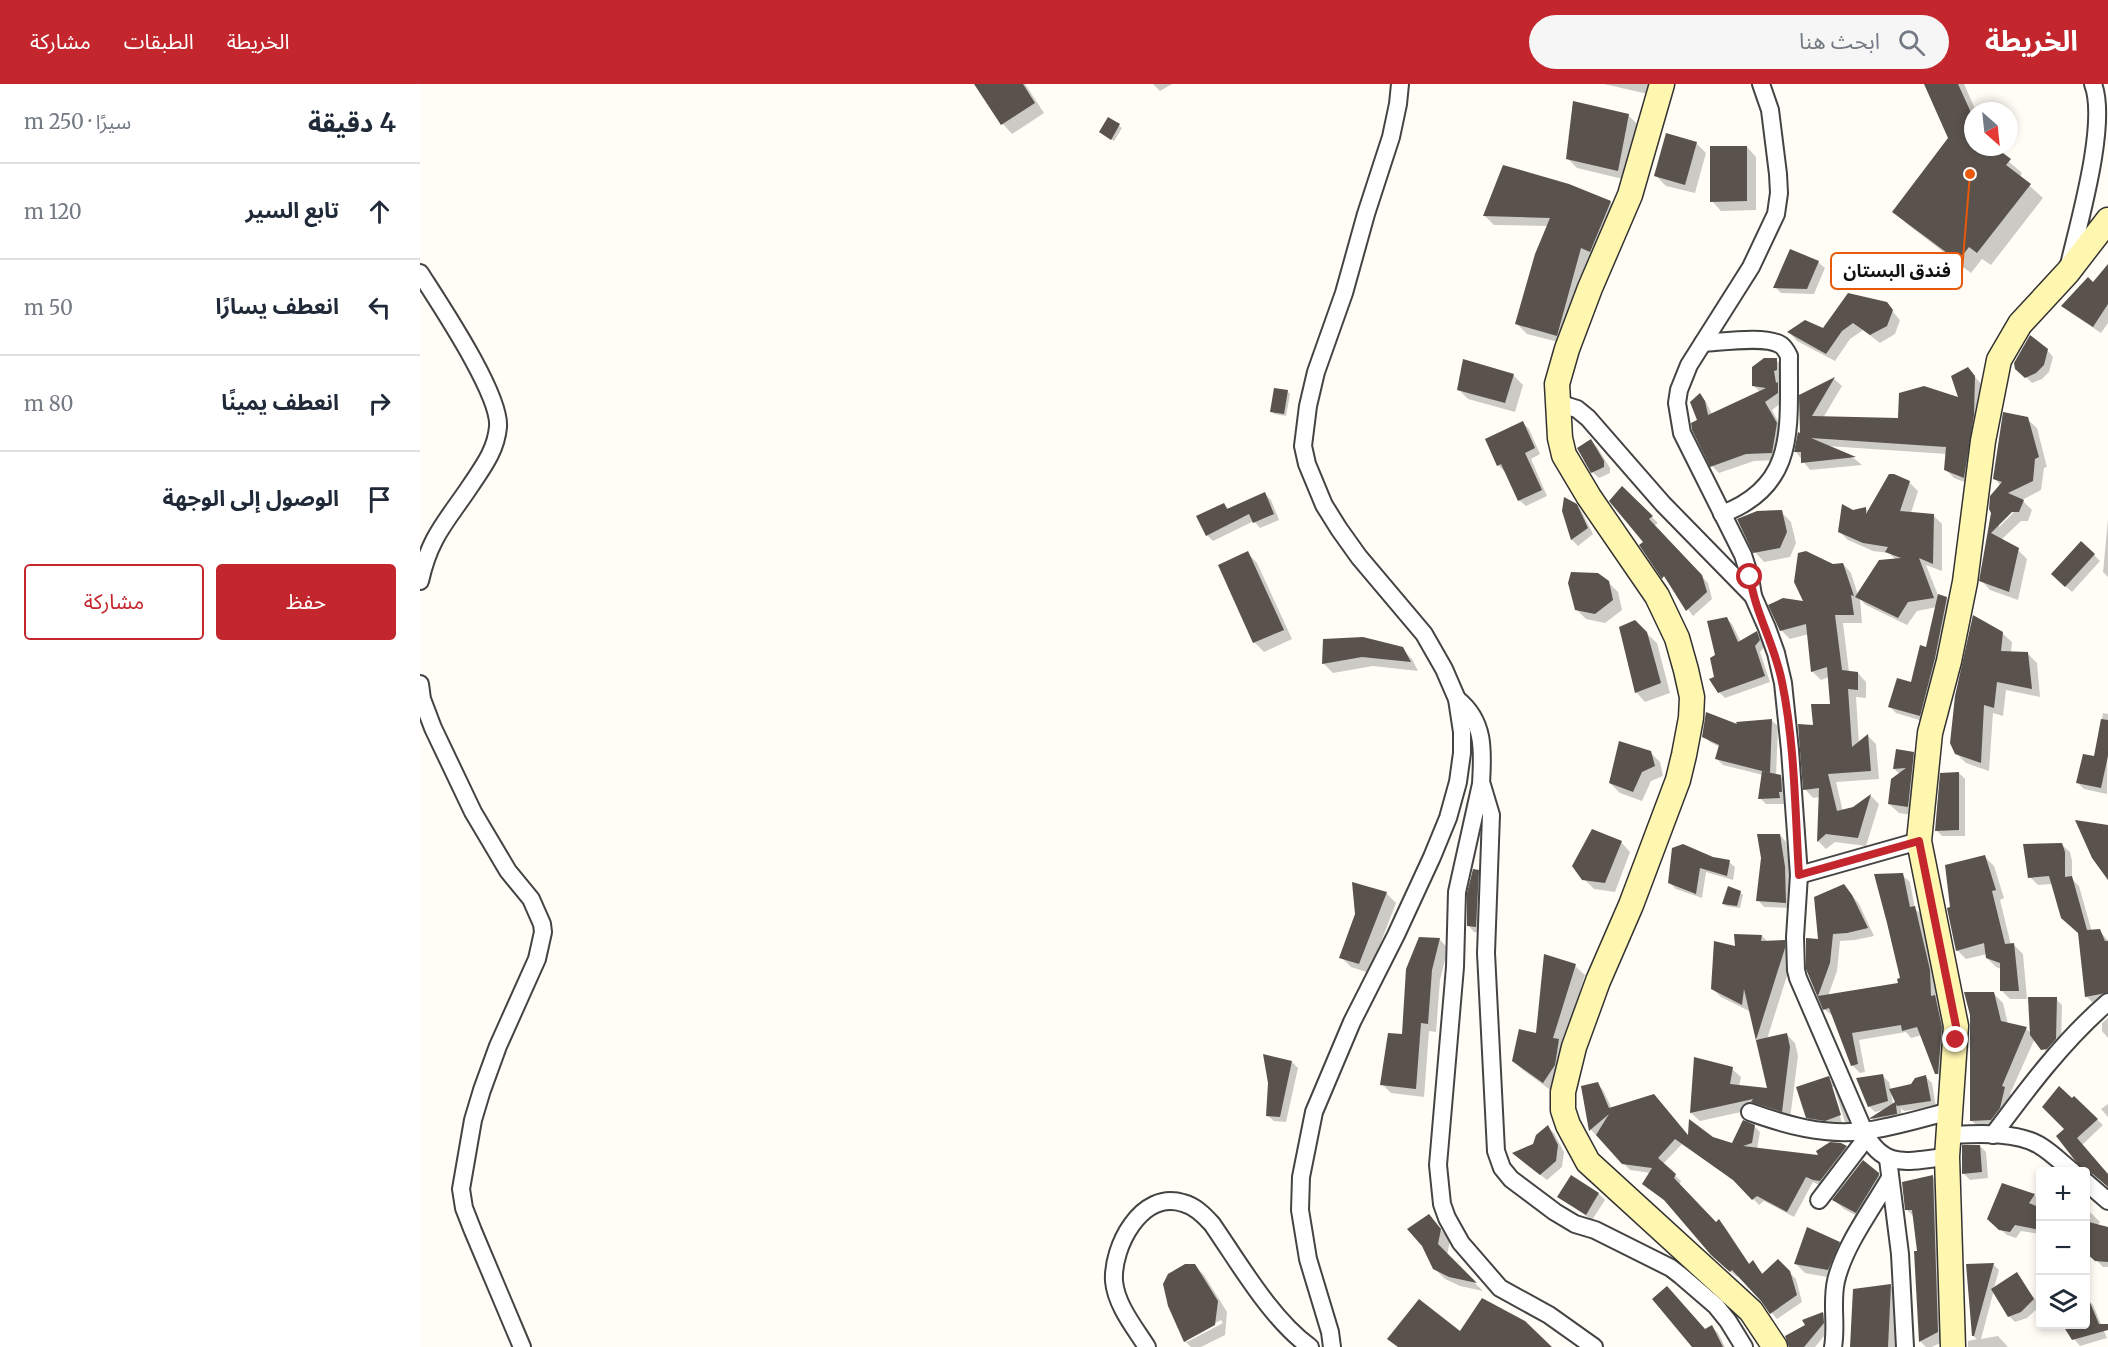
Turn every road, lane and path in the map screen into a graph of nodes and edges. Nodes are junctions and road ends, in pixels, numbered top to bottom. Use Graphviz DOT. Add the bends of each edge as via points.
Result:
graph roads {
  1 [pos="1400,84"];
  2 [pos="1662,84"];
  3 [pos="1761,84"];
  4 [pos="1775,84"];
  5 [pos="2093,84"];
  6 [pos="1770,110"];
  7 [pos="2108,220"];
  8 [pos="2068,272"];
  9 [pos="420,273"];
  10 [pos="1703,343"];
  11 [pos="1558,403"];
  12 [pos="1722,514"];
  13 [pos="420,581"];
  14 [pos="1753,596"];
  15 [pos="420,684"];
  16 [pos="1457,699"];
  17 [pos="1481,784"];
  18 [pos="1445,825"];
  19 [pos="1469,834"];
  20 [pos="1919,841"];
  21 [pos="1799,875"];
  22 [pos="2108,1002"];
  23 [pos="1750,1112"];
  24 [pos="1865,1134"];
  25 [pos="1949,1134"];
  26 [pos="1993,1135"];
  27 [pos="1888,1159"];
  28 [pos="2067,1167"];
  29 [pos="1890,1178"];
  30 [pos="2090,1186"];
  31 [pos="1819,1200"];
  32 [pos="2108,1200"];
  33 [pos="522,1347"];
  34 [pos="1147,1347"];
  35 [pos="1310,1347"];
  36 [pos="1332,1347"];
  37 [pos="1594,1347"];
  38 [pos="1744,1347"];
  39 [pos="1775,1347"];
  40 [pos="1833,1347"];
  41 [pos="1905,1347"];
  42 [pos="1953,1347"];
  1 -- 16 [label="street" via="1391,137 1316,372 1303,446 1324,505 1359,557 1424,634"];
  2 -- 11 [label="street" via="1630,195 1560,369"];
  3 -- 6 [label="street"];
  4 -- 6 [label="street"];
  5 -- 8 [label="street" via="2099,111 2093,161"];
  6 -- 10 [label="street" via="1778,174 1776,214 1751,267"];
  7 -- 8 [label="street"];
  8 -- 20 [label="street" via="2020,324 1999,360 1983,441 1965,582 1930,733"];
  9 -- 13 [label="street" via="465,347 493,403 498,426 491,455 440,529"];
  10 -- 12 [label="street" via="1683,378 1678,410 1682,433"];
  10 -- 12 [label="street" via="1768,340 1780,344 1790,356 1788,434 1782,459 1761,492"];
  11 -- 14 [label="street" via="1577,409 1588,418 1663,504"];
  11 -- 39 [label="street" via="1564,455 1657,596 1677,638 1692,697 1678,780 1574,1047 1563,1092 1563,1110 1588,1162 1751,1311"];
  12 -- 14 [label="street" via="1747,565"];
  14 -- 21 [label="street" via="1776,652 1783,683"];
  15 -- 33 [label="street" via="433,728 473,812 508,871 531,899 542,924 537,959 482,1090 461,1189 473,1232"];
  16 -- 17 [label="street" via="1471,711 1477,724"];
  16 -- 18 [label="street" via="1462,753"];
  17 -- 19 [label="street"];
  17 -- 38 [label="street" via="1491,815 1486,925 1488,1031 1496,1151 1502,1168 1518,1185 1575,1224 1671,1268 1716,1306"];
  18 -- 19 [label="street"];
  18 -- 36 [label="street" via="1352,1022 1314,1113 1301,1177 1301,1220"];
  19 -- 37 [label="street" via="1457,892 1455,967 1438,1165 1442,1204 1461,1243 1500,1288 1549,1315"];
  20 -- 21 [label="street"];
  20 -- 25 [label="street" via="1956,1026"];
  21 -- 24 [label="street" via="1796,970"];
  22 -- 26 [label="street" via="2054,1056"];
  23 -- 24 [label="street" via="1801,1128"];
  24 -- 25 [label="street"];
  24 -- 27 [label="street"];
  24 -- 31 [label="street"];
  25 -- 26 [label="street"];
  25 -- 27 [label="street" via="1908,1161"];
  25 -- 42 [label="street"];
  26 -- 28 [label="street" via="2027,1139"];
  27 -- 29 [label="street"];
  29 -- 40 [label="street" via="1840,1268 1834,1296"];
  29 -- 41 [label="street" via="1900,1254"];
  30 -- 32 [label="street"];
  34 -- 35 [label="street" via="1118,1296 1115,1265 1122,1239 1136,1220 1155,1205 1168,1201 1181,1202 1202,1213 1277,1316"];
}
